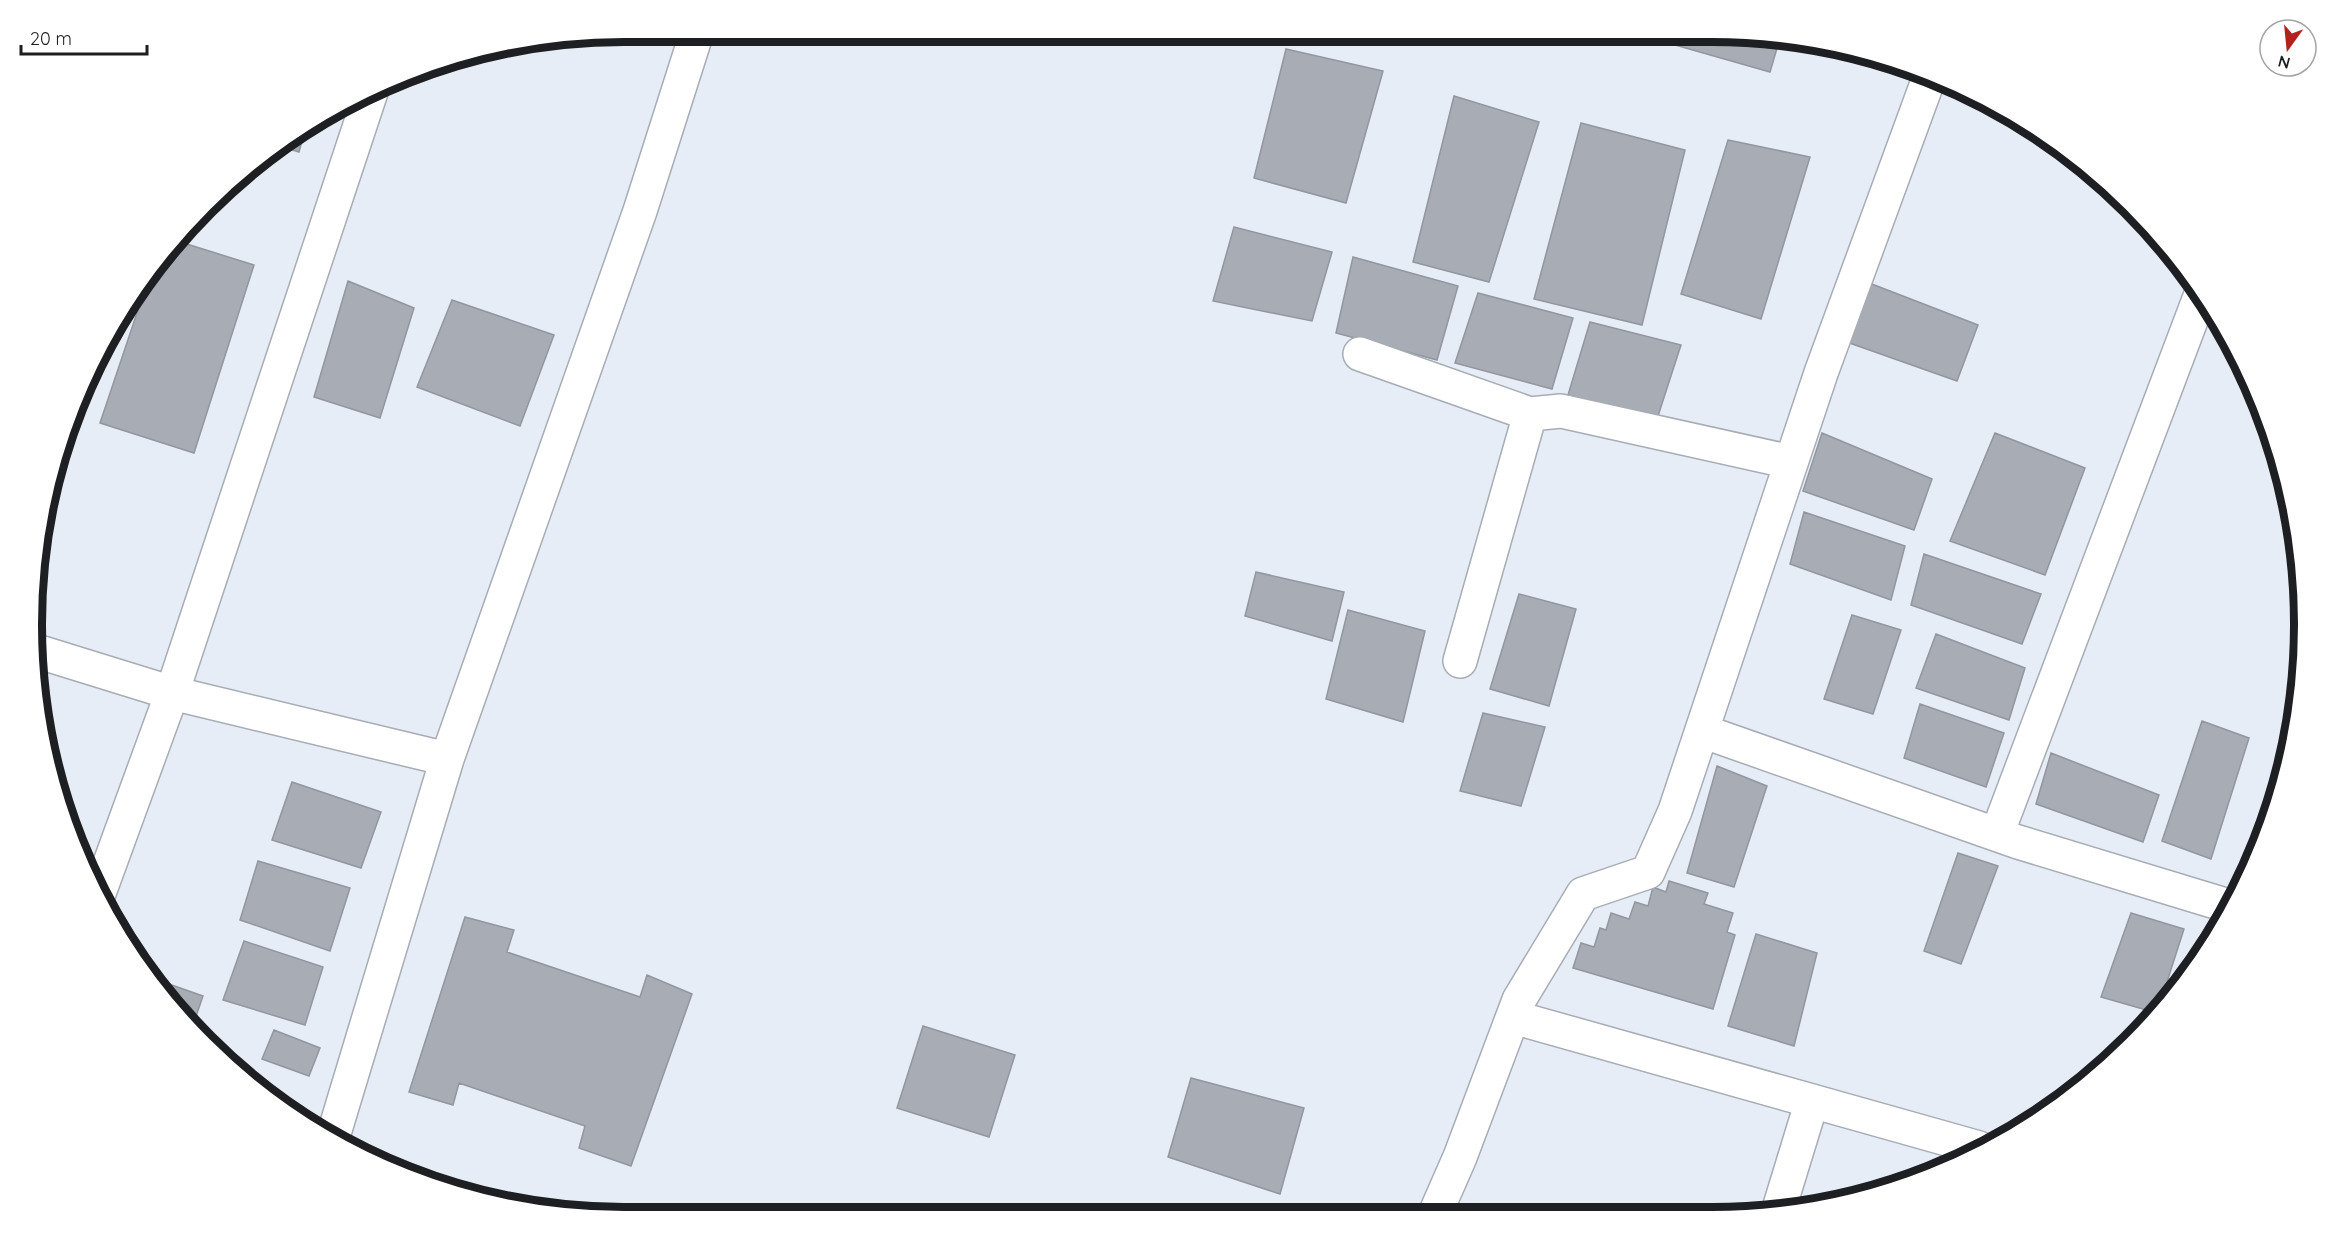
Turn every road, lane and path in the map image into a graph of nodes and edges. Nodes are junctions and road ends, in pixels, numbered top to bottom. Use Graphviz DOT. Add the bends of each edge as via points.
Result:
graph roads {
  1 [pos="694,42"];
  2 [pos="1927,83"];
  3 [pos="368,102"];
  4 [pos="2197,303"];
  5 [pos="1359,354"];
  6 [pos="1530,414"];
  7 [pos="1791,462"];
  8 [pos="43,653"];
  9 [pos="1460,661"];
  10 [pos="172,693"];
  11 [pos="1702,731"];
  12 [pos="447,759"];
  13 [pos="1997,834"];
  14 [pos="103,884"];
  15 [pos="2222,904"];
  16 [pos="1513,1017"];
  17 [pos="1812,1101"];
  18 [pos="335,1130"];
  19 [pos="1971,1146"];
  20 [pos="1781,1203"];
  21 [pos="1438,1207"];
  1 -- 12 [label="street" via="640,212"];
  2 -- 7 [label="street"];
  3 -- 10 [label="street"];
  4 -- 13 [label="street"];
  5 -- 6 [label="street"];
  6 -- 7 [label="street" via="1560,411"];
  6 -- 9 [label="street"];
  7 -- 11 [label="street"];
  8 -- 10 [label="street"];
  10 -- 12 [label="street"];
  10 -- 14 [label="street"];
  11 -- 13 [label="street"];
  11 -- 16 [label="street" via="1675,811 1648,872 1583,894 1519,1000"];
  12 -- 18 [label="street"];
  13 -- 15 [label="street"];
  16 -- 17 [label="street"];
  16 -- 21 [label="street"];
  17 -- 19 [label="street"];
  17 -- 20 [label="street"];
}
